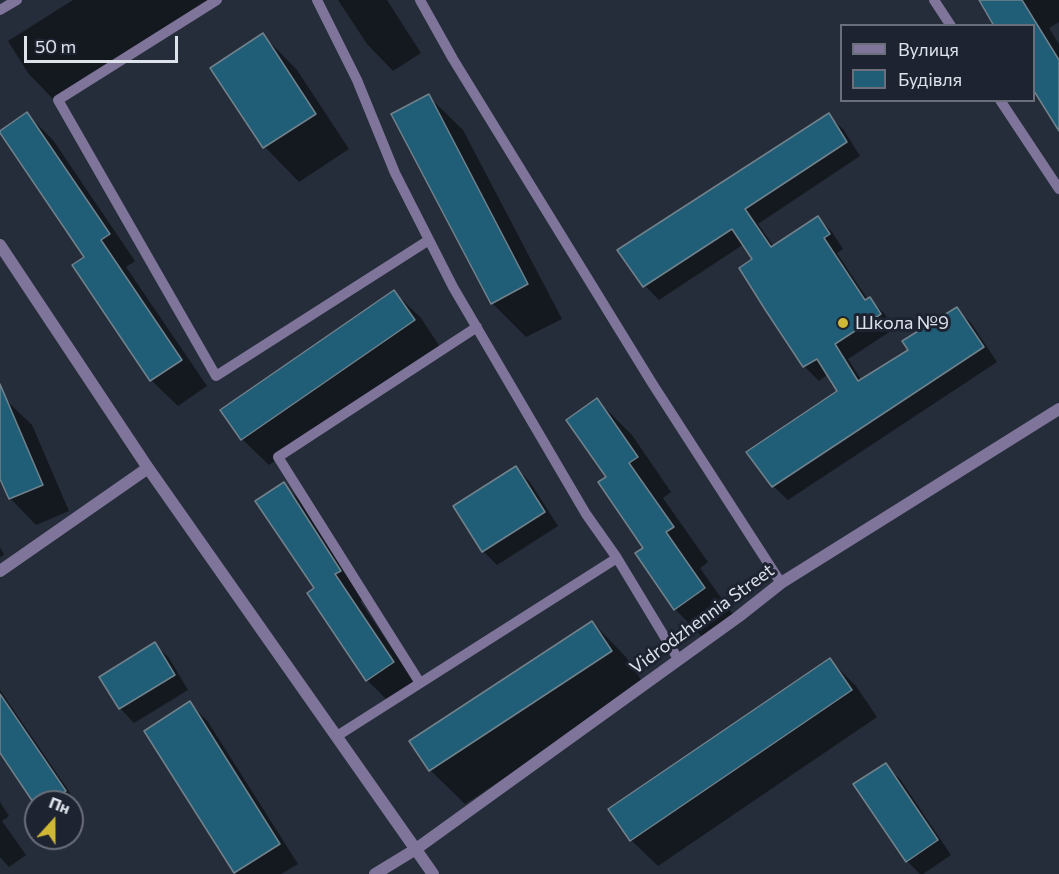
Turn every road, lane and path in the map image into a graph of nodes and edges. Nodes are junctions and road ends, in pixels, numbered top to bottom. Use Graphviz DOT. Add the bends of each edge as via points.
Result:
graph roads {
  1 [pos="16,0"];
  2 [pos="218,0"];
  3 [pos="317,0"];
  4 [pos="420,0"];
  5 [pos="934,0"];
  6 [pos="0,10"];
  7 [pos="950,24"];
  8 [pos="1001,102"];
  9 [pos="1059,189"];
  10 [pos="429,240"];
  11 [pos="0,245"];
  12 [pos="477,327"];
  13 [pos="1059,409"];
  14 [pos="148,468"];
  15 [pos="617,558"];
  16 [pos="0,571"];
  17 [pos="781,583"];
  18 [pos="678,659"];
  19 [pos="420,683"];
  20 [pos="337,736"];
  21 [pos="416,849"];
  22 [pos="375,874"];
  23 [pos="433,874"];
  1 -- 6 [label="lane"];
  2 -- 10 [label="lane" via="58,100 216,376"];
  3 -- 10 [label="lane"];
  4 -- 17 [label="lane" via="652,383"];
  5 -- 7 [label="lane"];
  8 -- 9 [label="lane"];
  10 -- 12 [label="lane"];
  11 -- 14 [label="street"];
  12 -- 15 [label="lane" via="586,513"];
  12 -- 19 [label="lane" via="278,457"];
  13 -- 17 [label="street, Vidrodzhennia Street"];
  14 -- 16 [label="street"];
  14 -- 20 [label="street"];
  15 -- 18 [label="lane"];
  15 -- 19 [label="lane"];
  17 -- 18 [label="street, Vidrodzhennia Street"];
  18 -- 21 [label="street, Vidrodzhennia Street"];
  19 -- 20 [label="lane"];
  20 -- 21 [label="street"];
  21 -- 22 [label="street, Vidrodzhennia Street"];
  21 -- 23 [label="street"];
}
